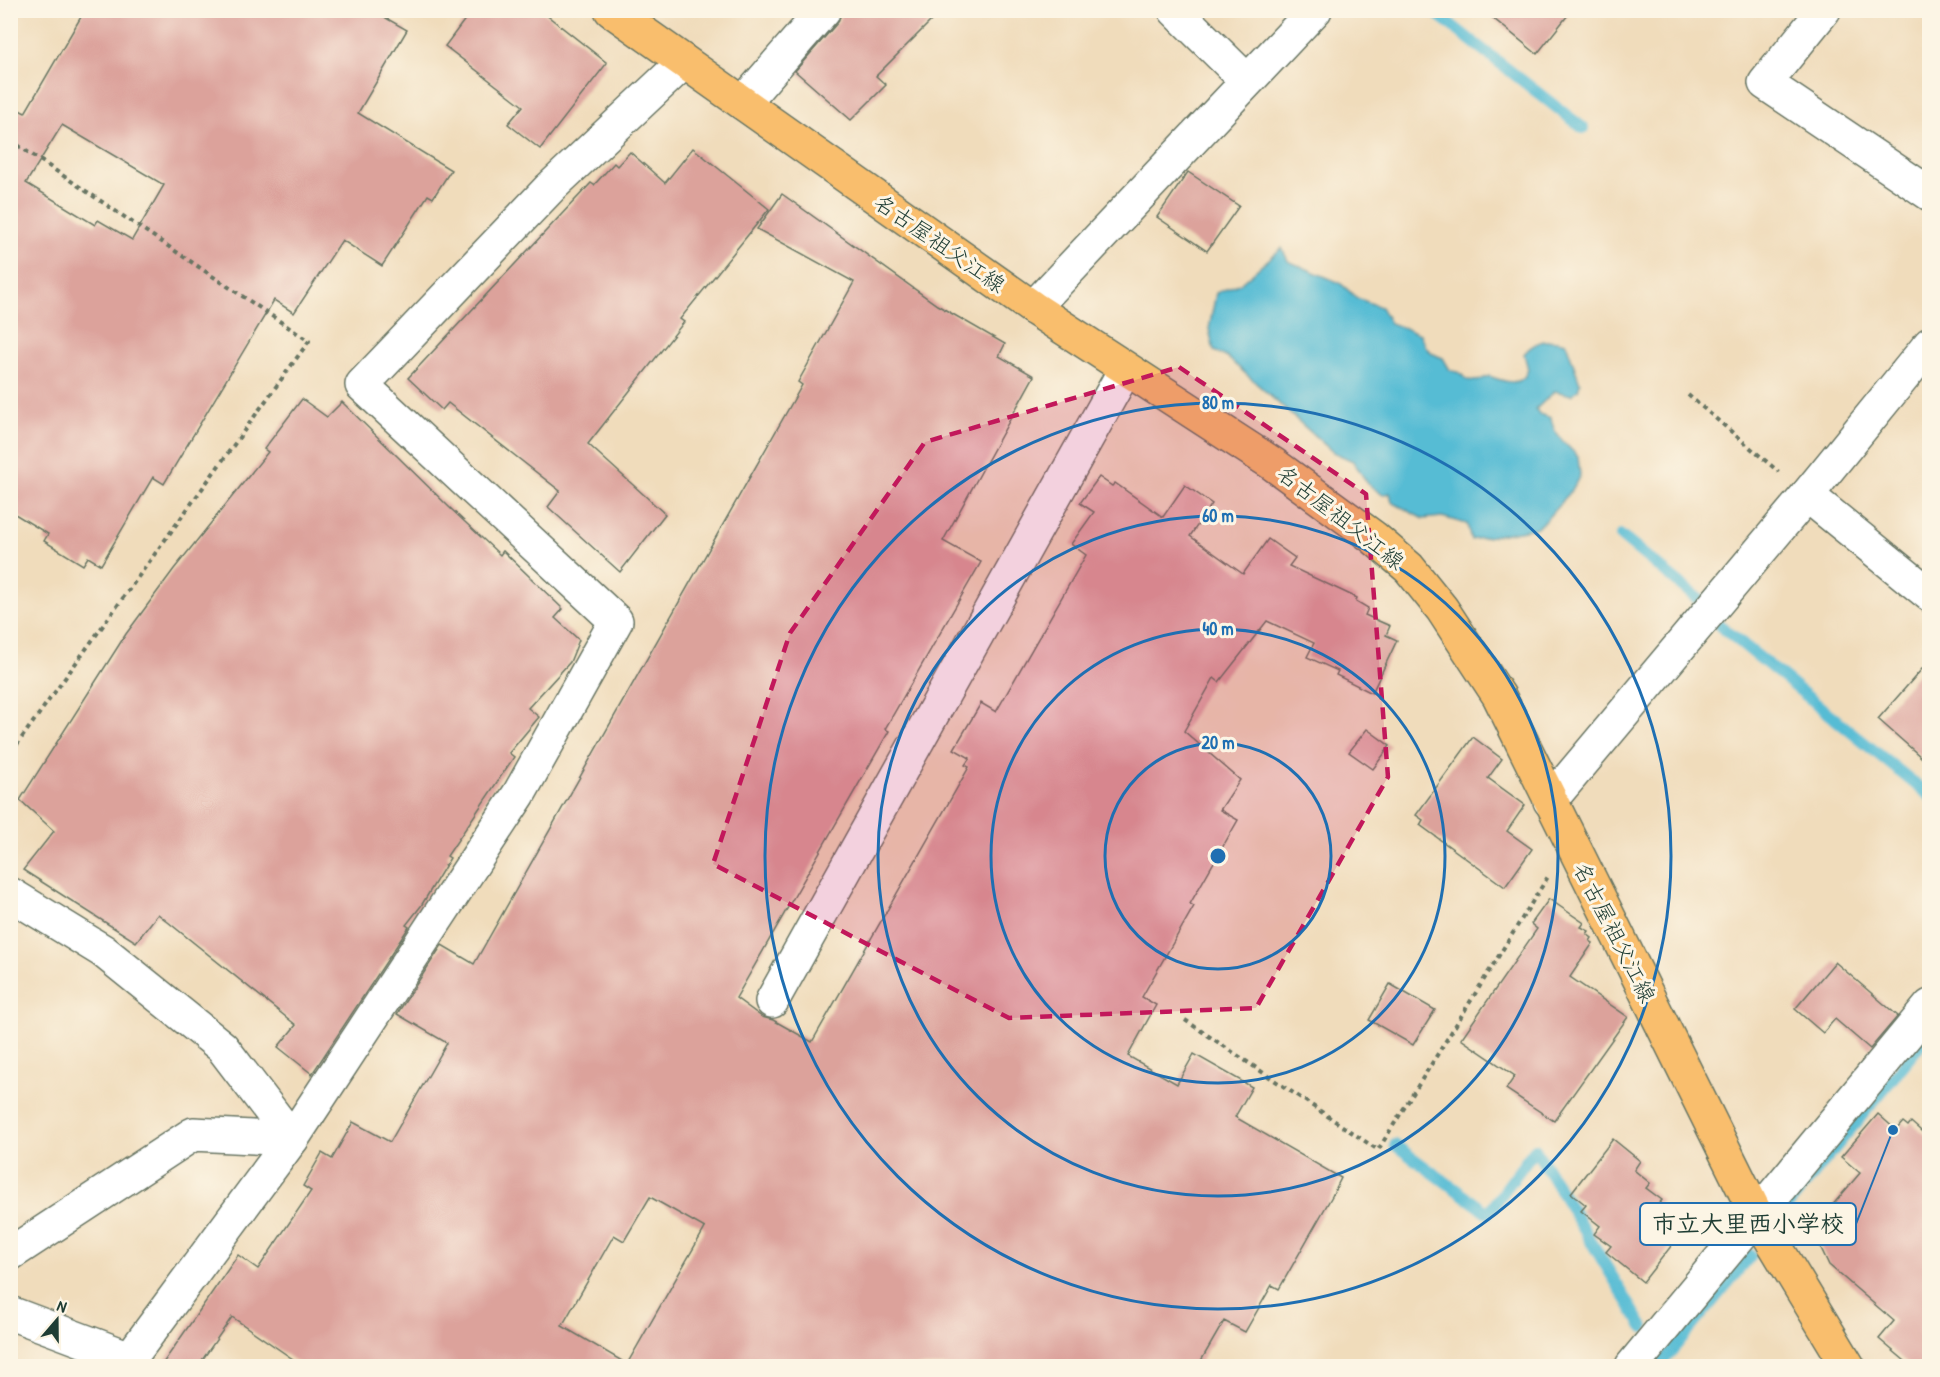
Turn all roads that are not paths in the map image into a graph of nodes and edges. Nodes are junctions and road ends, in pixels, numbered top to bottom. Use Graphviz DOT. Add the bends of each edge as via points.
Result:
graph roads {
  1 [pos="611,10"];
  2 [pos="824,10"];
  3 [pos="1175,10"];
  4 [pos="1315,10"];
  5 [pos="1824,10"];
  6 [pos="684,62"];
  7 [pos="1247,81"];
  8 [pos="743,103"];
  9 [pos="1929,194"];
  10 [pos="1033,308"];
  11 [pos="1929,344"];
  12 [pos="1125,370"];
  13 [pos="1807,495"];
  14 [pos="1929,595"];
  15 [pos="1550,801"];
  16 [pos="10,894"];
  17 [pos="772,1001"];
  18 [pos="1929,1006"];
  19 [pos="292,1139"];
  20 [pos="1756,1214"];
  21 [pos="10,1254"];
  22 [pos="10,1313"];
  23 [pos="128,1362"];
  24 [pos="1632,1366"];
  25 [pos="1848,1366"];
  1 -- 6 [label="main road, 名古屋祖父江線"];
  2 -- 8 [label="street"];
  3 -- 7 [label="street"];
  4 -- 7 [label="street"];
  5 -- 9 [label="street" via="1765,83"];
  6 -- 8 [label="main road, 名古屋祖父江線"];
  6 -- 19 [label="street" via="550,188 362,385 616,621 519,794"];
  7 -- 10 [label="street"];
  8 -- 10 [label="main road, 名古屋祖父江線"];
  10 -- 12 [label="main road, 名古屋祖父江線"];
  11 -- 13 [label="street"];
  12 -- 15 [label="main road, 名古屋祖父江線" via="1273,464 1409,568 1442,609 1499,696"];
  12 -- 17 [label="street"];
  13 -- 14 [label="street"];
  13 -- 15 [label="street"];
  15 -- 20 [label="main road, 名古屋祖父江線"];
  16 -- 19 [label="street" via="103,951 222,1047"];
  18 -- 20 [label="street"];
  19 -- 21 [label="street" via="194,1134"];
  19 -- 23 [label="street"];
  20 -- 24 [label="street"];
  20 -- 25 [label="main road, 名古屋祖父江線"];
  22 -- 23 [label="street"];
}
